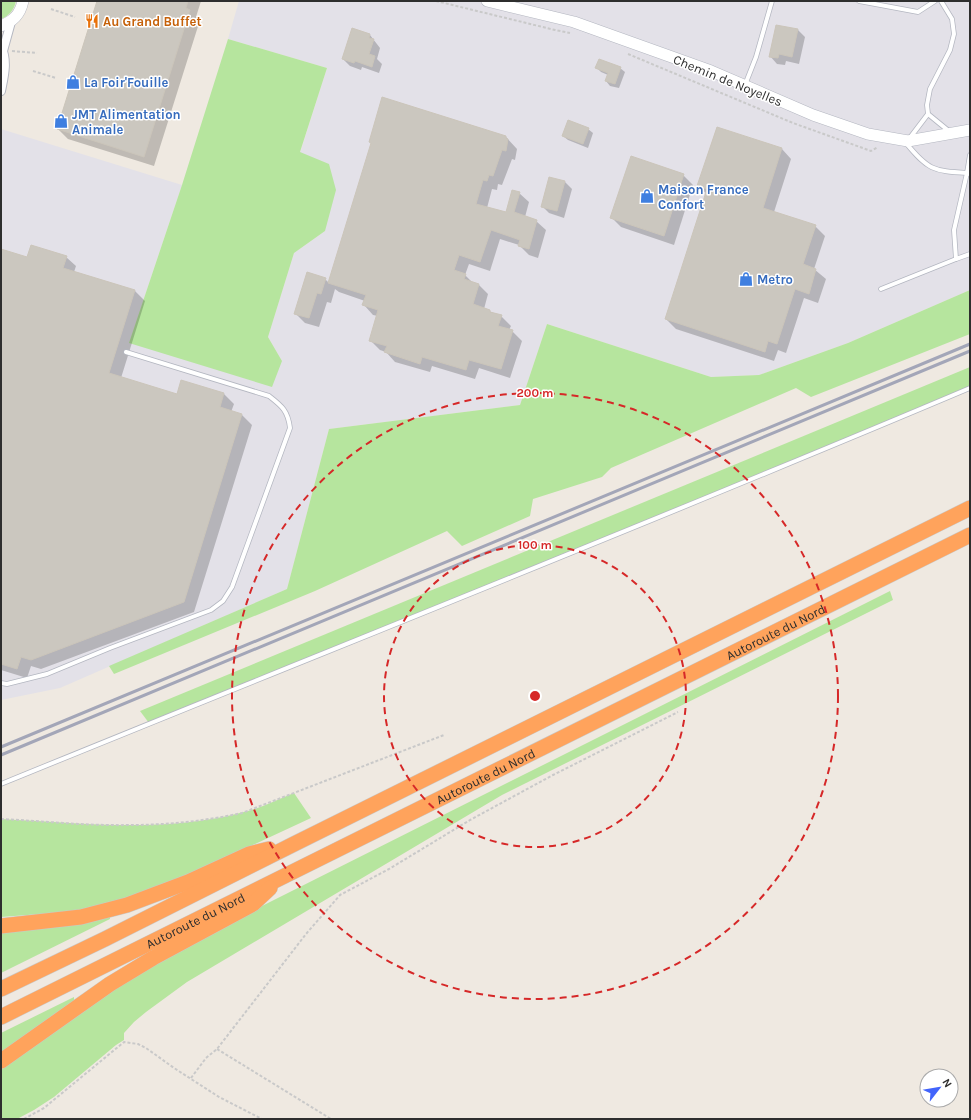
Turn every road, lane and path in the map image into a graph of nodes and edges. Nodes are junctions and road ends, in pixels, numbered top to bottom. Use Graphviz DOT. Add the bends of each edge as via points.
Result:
graph roads {
  1 [pos="23,1"];
  2 [pos="436,1"];
  3 [pos="487,1"];
  4 [pos="772,1"];
  5 [pos="859,1"];
  6 [pos="935,1"];
  7 [pos="941,1"];
  8 [pos="51,10"];
  9 [pos="75,17"];
  10 [pos="6,24"];
  11 [pos="574,33"];
  12 [pos="2,49"];
  13 [pos="623,52"];
  14 [pos="37,53"];
  15 [pos="32,70"];
  16 [pos="56,78"];
  17 [pos="745,86"];
  18 [pos="1,91"];
  19 [pos="928,114"];
  20 [pos="970,130"];
  21 [pos="952,134"];
  22 [pos="905,140"];
  23 [pos="884,146"];
  24 [pos="970,155"];
  25 [pos="968,174"];
  26 [pos="970,254"];
  27 [pos="956,259"];
  28 [pos="880,289"];
  29 [pos="126,352"];
  30 [pos="970,388"];
  31 [pos="970,508"];
  32 [pos="970,535"];
  33 [pos="1,683"];
  34 [pos="678,712"];
  35 [pos="444,735"];
  36 [pos="1,784"];
  37 [pos="1,819"];
  38 [pos="294,844"];
  39 [pos="283,877"];
  40 [pos="1,926"];
  41 [pos="1,989"];
  42 [pos="1,1017"];
  43 [pos="217,1050"];
  44 [pos="1,1062"];
  45 [pos="190,1078"];
  46 [pos="24,1119"];
  47 [pos="262,1119"];
  48 [pos="331,1119"];
  1 -- 10 [label="street" via="19,13"];
  2 -- 11 [label="path"];
  3 -- 17 [label="street, Chemin de Noyelles" via="574,22 716,73"];
  4 -- 17 [label="lane"];
  5 -- 6 [label="lane" via="918,12"];
  7 -- 19 [label="lane" via="952,19 954,34 950,50 930,88"];
  8 -- 9 [label="path"];
  10 -- 12 [label="street"];
  12 -- 14 [label="path"];
  12 -- 18 [label="street" via="5,61"];
  13 -- 23 [label="path" via="793,123 871,151 878,146"];
  15 -- 16 [label="path"];
  17 -- 22 [label="street, Chemin de Noyelles" via="812,115 868,134"];
  19 -- 21 [label="lane"];
  19 -- 22 [label="lane"];
  20 -- 21 [label="street, Chemin de Noyelles"];
  21 -- 22 [label="street, Chemin de Noyelles"];
  22 -- 25 [label="lane" via="926,166"];
  24 -- 25 [label="lane"];
  25 -- 27 [label="lane" via="954,230"];
  26 -- 27 [label="lane"];
  27 -- 28 [label="lane"];
  29 -- 33 [label="lane" via="269,396 279,403 289,418 290,428 232,587 223,601 211,610 47,674 8,684"];
  30 -- 36 [label="lane" via="562,558 296,663"];
  31 -- 38 [label="highway, Autoroute du Nord"];
  32 -- 39 [label="highway, Autoroute du Nord"];
  34 -- 43 [label="path" via="553,775 340,895 306,934"];
  35 -- 37 [label="path" via="242,813 219,818 129,825"];
  38 -- 40 [label="highway" via="249,854 188,882 105,912"];
  38 -- 41 [label="highway, Autoroute du Nord"];
  39 -- 42 [label="highway, Autoroute du Nord"];
  39 -- 44 [label="highway" via="253,904 127,973"];
  43 -- 45 [label="path" via="206,1058"];
  43 -- 48 [label="path"];
  45 -- 46 [label="path" via="146,1048 124,1042 44,1108"];
  45 -- 47 [label="path"];
}
